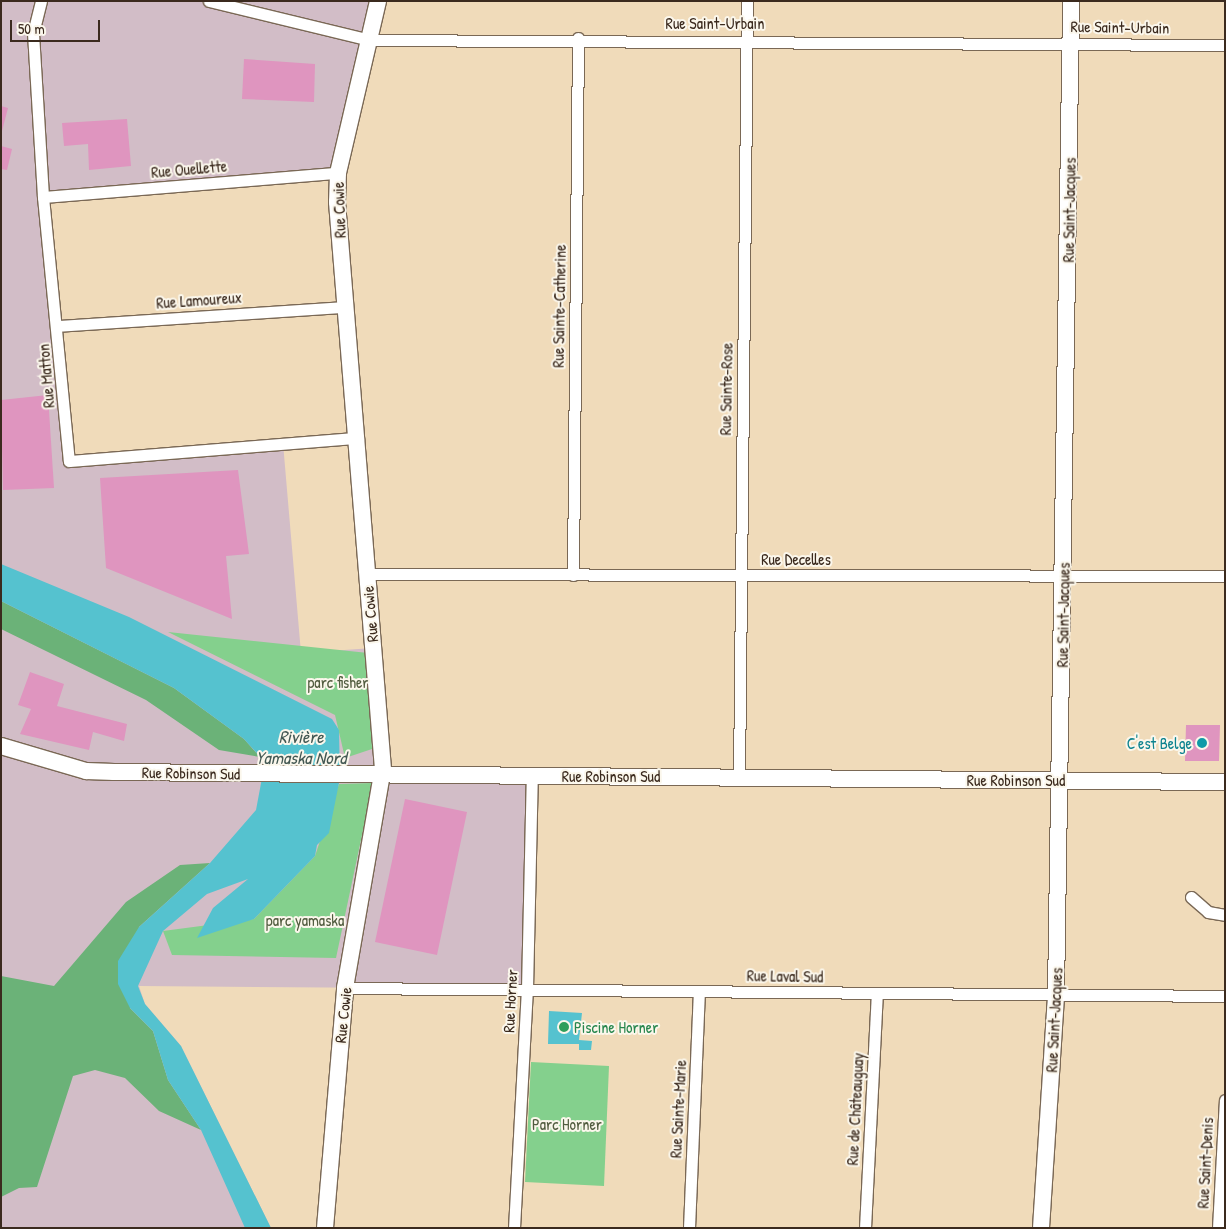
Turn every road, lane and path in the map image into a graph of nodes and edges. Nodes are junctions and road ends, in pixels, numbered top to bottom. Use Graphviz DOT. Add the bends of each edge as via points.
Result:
graph roads {
  1 [pos="41,1"];
  2 [pos="209,1"];
  3 [pos="378,1"];
  4 [pos="747,1"];
  5 [pos="1071,1"];
  6 [pos="578,38"];
  7 [pos="370,40"];
  8 [pos="746,40"];
  9 [pos="1072,42"];
  10 [pos="1225,44"];
  11 [pos="338,173"];
  12 [pos="43,197"];
  13 [pos="343,307"];
  14 [pos="57,326"];
  15 [pos="358,438"];
  16 [pos="366,574"];
  17 [pos="573,575"];
  18 [pos="741,575"];
  19 [pos="1064,576"];
  20 [pos="1225,576"];
  21 [pos="1,746"];
  22 [pos="376,774"];
  23 [pos="532,776"];
  24 [pos="739,778"];
  25 [pos="1060,780"];
  26 [pos="1225,782"];
  27 [pos="1191,896"];
  28 [pos="1225,915"];
  29 [pos="345,988"];
  30 [pos="527,989"];
  31 [pos="699,991"];
  32 [pos="877,993"];
  33 [pos="1056,994"];
  34 [pos="1225,996"];
  35 [pos="1225,1100"];
  36 [pos="324,1228"];
  37 [pos="514,1228"];
  38 [pos="689,1228"];
  39 [pos="865,1228"];
  40 [pos="1041,1228"];
  41 [pos="1218,1228"];
  1 -- 12 [label="street, Rue Matton" via="33,33"];
  2 -- 7 [label="street, Rue Saint-Urbain"];
  3 -- 7 [label="street, Rue Cowie"];
  4 -- 8 [label="street, Rue Sainte-Rose"];
  5 -- 9 [label="street, Rue Saint-Jacques"];
  6 -- 7 [label="street, Rue Saint-Urbain"];
  6 -- 8 [label="street, Rue Saint-Urbain"];
  6 -- 17 [label="street, Rue Sainte-Catherine"];
  7 -- 11 [label="street, Rue Cowie"];
  8 -- 9 [label="street, Rue Saint-Urbain"];
  8 -- 18 [label="street, Rue Sainte-Rose"];
  9 -- 10 [label="street, Rue Saint-Urbain"];
  9 -- 19 [label="street, Rue Saint-Jacques"];
  11 -- 12 [label="street, Rue Ouellette"];
  11 -- 13 [label="street, Rue Cowie"];
  12 -- 14 [label="street, Rue Matton"];
  13 -- 14 [label="street, Rue Lamoureux"];
  13 -- 15 [label="street, Rue Cowie"];
  14 -- 15 [label="street, Rue Matton" via="69,461"];
  15 -- 16 [label="street, Rue Cowie"];
  16 -- 17 [label="street, Rue Decelles"];
  16 -- 22 [label="street, Rue Cowie"];
  17 -- 18 [label="street, Rue Decelles"];
  18 -- 19 [label="street, Rue Decelles"];
  18 -- 24 [label="street, Rue Sainte-Rose"];
  19 -- 20 [label="street, Rue Decelles"];
  19 -- 25 [label="street, Rue Saint-Jacques"];
  21 -- 22 [label="street, Rue Robinson Sud" via="86,771"];
  22 -- 23 [label="street, Rue Robinson Sud"];
  22 -- 29 [label="street, Rue Cowie"];
  23 -- 24 [label="street, Rue Robinson Sud"];
  23 -- 30 [label="street, Rue Horner"];
  24 -- 25 [label="street, Rue Robinson Sud"];
  25 -- 26 [label="street, Rue Robinson Sud"];
  25 -- 33 [label="street, Rue Saint-Jacques"];
  27 -- 28 [label="street" via="1208,912"];
  29 -- 30 [label="street, Rue Laval Sud"];
  29 -- 36 [label="street, Rue Cowie"];
  30 -- 31 [label="street, Rue Laval Sud"];
  30 -- 37 [label="street, Rue Horner"];
  31 -- 32 [label="street, Rue Laval Sud"];
  31 -- 38 [label="street, Rue Sainte-Marie"];
  32 -- 33 [label="street, Rue Laval Sud"];
  32 -- 39 [label="street, Rue de Châteauguay"];
  33 -- 34 [label="street, Rue Laval Sud"];
  33 -- 40 [label="street, Rue Saint-Jacques"];
  35 -- 41 [label="street, Rue Saint-Denis"];
}
